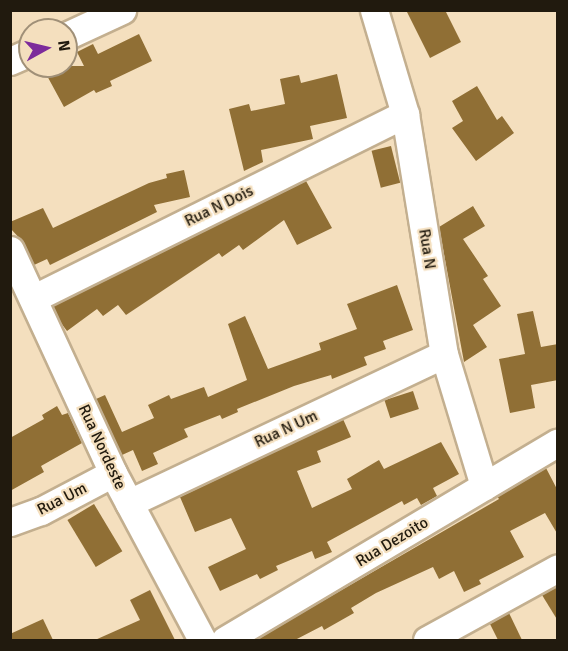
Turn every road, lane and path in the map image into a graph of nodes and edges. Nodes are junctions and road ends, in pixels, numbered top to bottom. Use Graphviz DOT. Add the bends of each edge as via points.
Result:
graph roads {
  1 [pos="122,10"];
  2 [pos="374,10"];
  3 [pos="78,30"];
  4 [pos="405,114"];
  5 [pos="10,250"];
  6 [pos="34,297"];
  7 [pos="444,354"];
  8 [pos="557,445"];
  9 [pos="113,473"];
  10 [pos="484,486"];
  11 [pos="129,503"];
  12 [pos="10,522"];
  13 [pos="558,568"];
  14 [pos="202,640"];
  15 [pos="225,640"];
  16 [pos="427,640"];
  1 -- 3 [label="street"];
  2 -- 4 [label="street, Rua N"];
  4 -- 6 [label="street, Rua N Dois"];
  4 -- 7 [label="street, Rua N"];
  5 -- 6 [label="street, Rua Nordeste"];
  6 -- 9 [label="street, Rua Nordeste"];
  7 -- 10 [label="street, Rua N"];
  7 -- 11 [label="street, Rua N Um"];
  8 -- 10 [label="street, Rua Dezoito"];
  9 -- 11 [label="street, Rua Nordeste"];
  9 -- 12 [label="street, Rua Um" via="41,511"];
  10 -- 15 [label="street, Rua Dezoito"];
  11 -- 14 [label="street, Rua Nordeste"];
  13 -- 16 [label="street"];
}
